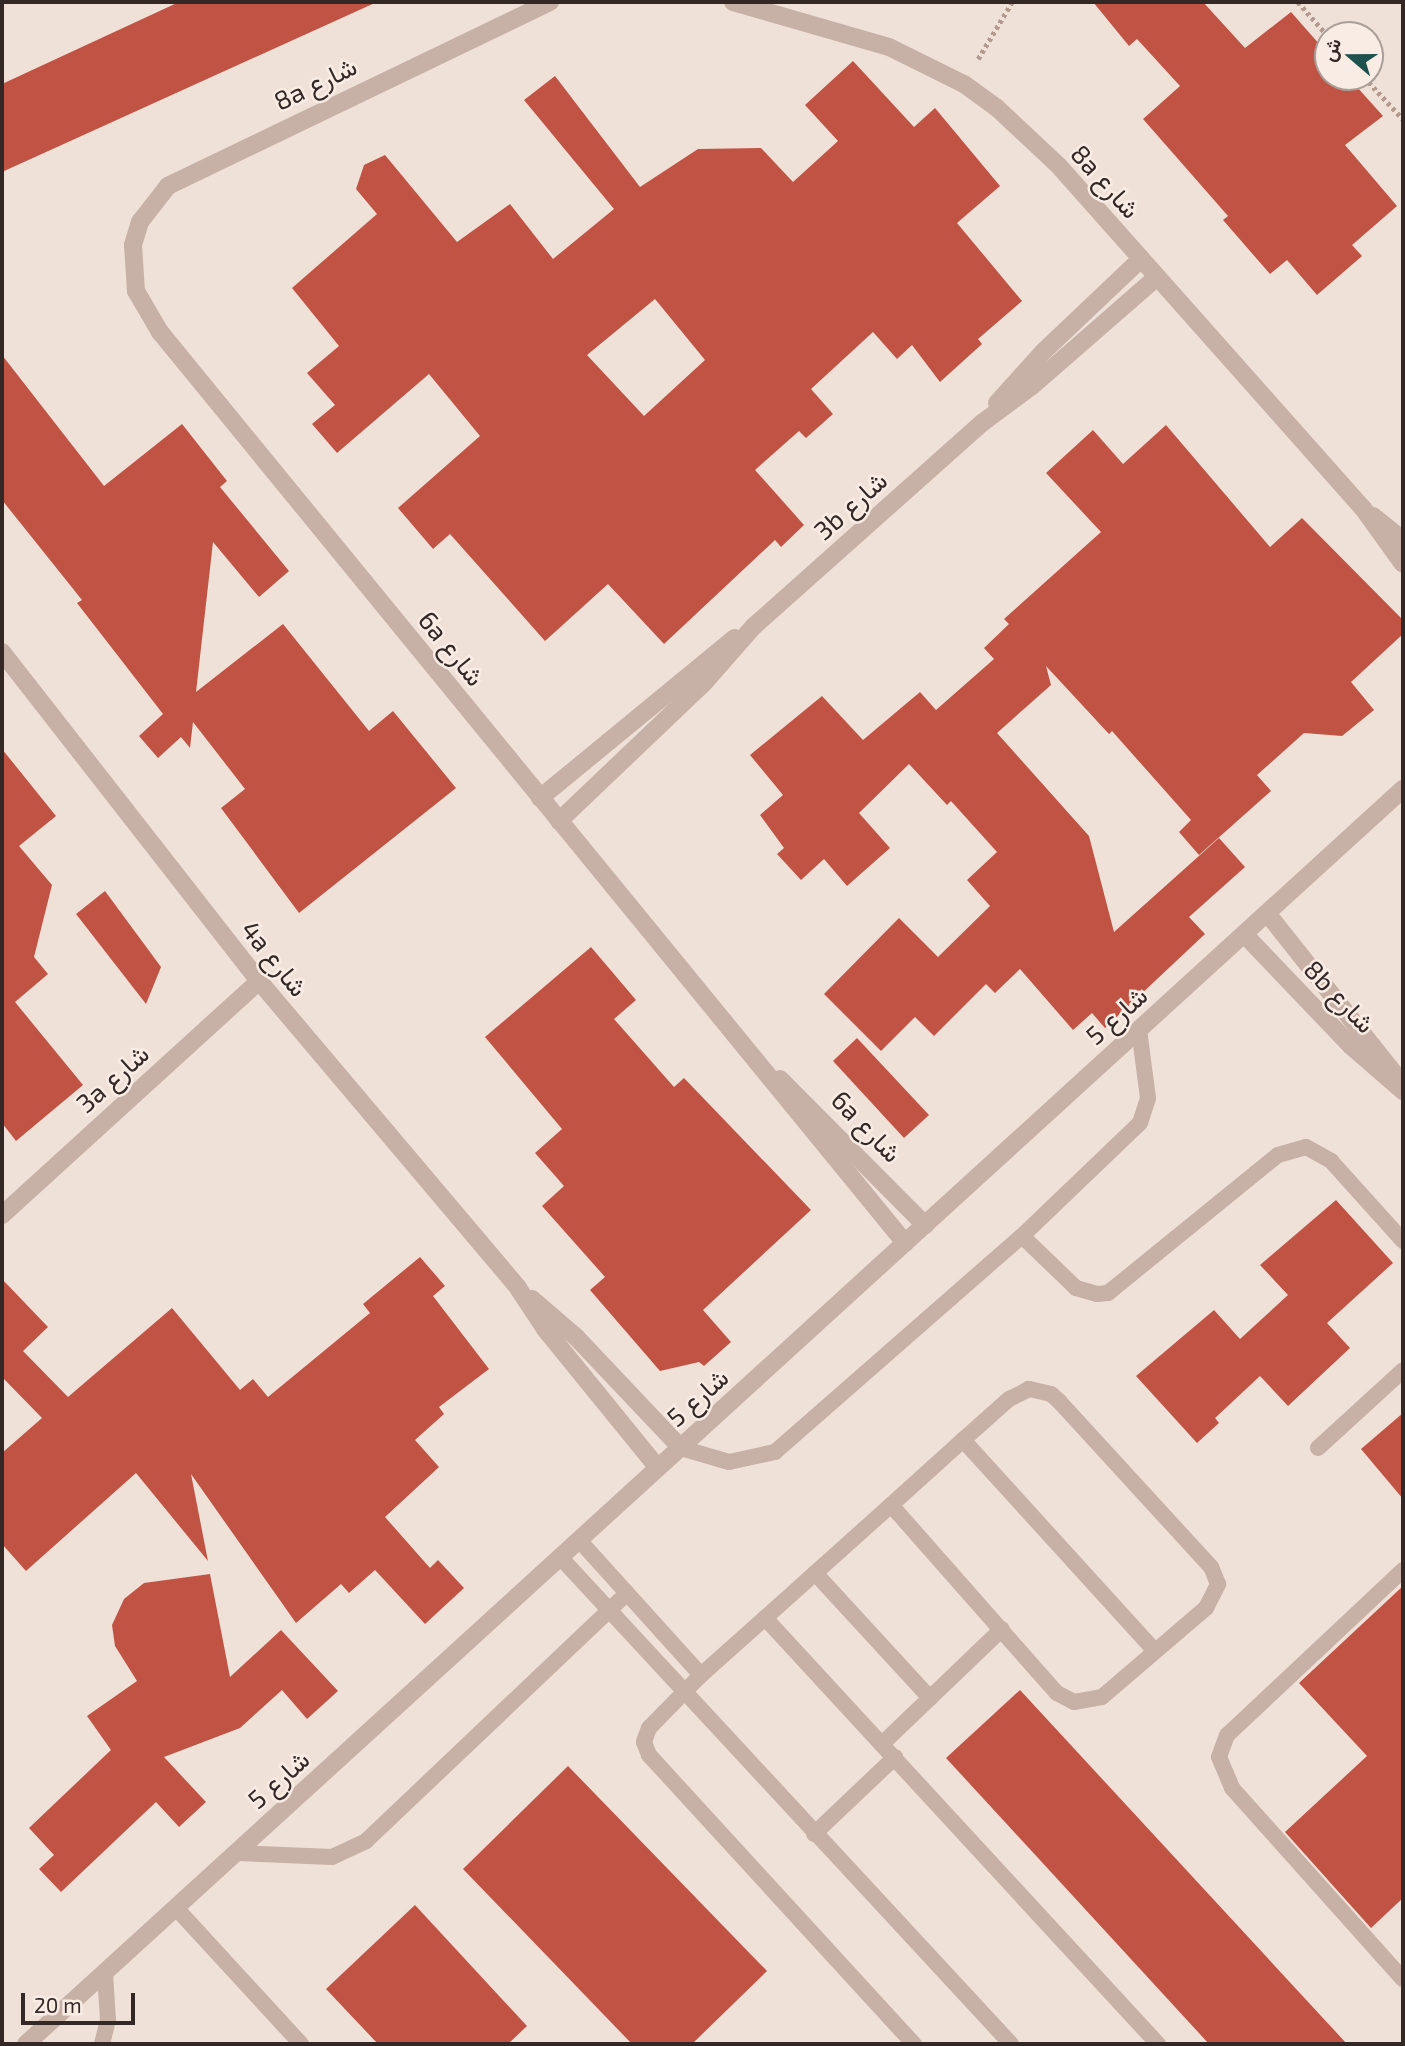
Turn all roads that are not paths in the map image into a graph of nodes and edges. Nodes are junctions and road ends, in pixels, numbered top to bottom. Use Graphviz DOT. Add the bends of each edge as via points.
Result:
graph roads {
  1 [pos="550,2"];
  2 [pos="733,2"];
  3 [pos="133,245"];
  4 [pos="1141,260"];
  5 [pos="1157,277"];
  6 [pos="982,423"];
  7 [pos="1362,507"];
  8 [pos="1403,540"];
  9 [pos="1403,564"];
  10 [pos="752,627"];
  11 [pos="2,652"];
  12 [pos="1403,789"];
  13 [pos="540,798"];
  14 [pos="559,821"];
  15 [pos="1267,913"];
  16 [pos="1244,934"];
  17 [pos="258,981"];
  18 [pos="1139,1030"];
  19 [pos="766,1068"];
  20 [pos="1403,1089"];
  21 [pos="2,1215"];
  22 [pos="925,1225"];
  23 [pos="1022,1236"];
  24 [pos="1403,1241"];
  25 [pos="905,1243"];
  26 [pos="518,1288"];
  27 [pos="1403,1370"];
  28 [pos="963,1440"];
  29 [pos="681,1448"];
  30 [pos="1318,1448"];
  31 [pos="658,1468"];
  32 [pos="891,1505"];
  33 [pos="579,1540"];
  34 [pos="561,1558"];
  35 [pos="1403,1570"];
  36 [pos="815,1573"];
  37 [pos="626,1592"];
  38 [pos="608,1609"];
  39 [pos="765,1618"];
  40 [pos="1002,1629"];
  41 [pos="1155,1651"];
  42 [pos="701,1675"];
  43 [pos="683,1693"];
  44 [pos="930,1698"];
  45 [pos="882,1744"];
  46 [pos="895,1757"];
  47 [pos="814,1834"];
  48 [pos="236,1853"];
  49 [pos="176,1908"];
  50 [pos="105,1973"];
  51 [pos="1403,1979"];
  52 [pos="1002,2041"];
  53 [pos="26,2044"];
  54 [pos="102,2044"];
  55 [pos="301,2044"];
  56 [pos="914,2044"];
  57 [pos="1158,2044"];
  1 -- 3 [label="street, 8a شارع" via="189,173 152,202"];
  2 -- 4 [label="street, 8a شارع" via="889,47 964,84 1029,135"];
  3 -- 13 [label="street, 6a شارع" via="136,291 160,332"];
  4 -- 5 [label="street, 8a شارع"];
  4 -- 6 [label="street, 3b شارع" via="1044,351"];
  5 -- 6 [label="street, 3b شارع" via="1056,366"];
  5 -- 7 [label="street, 8a شارع"];
  6 -- 10 [label="street, 3b شارع"];
  7 -- 8 [label="street, 8a شارع"];
  7 -- 9 [label="street, 8a شارع"];
  10 -- 13 [label="street, 3b شارع" via="692,669"];
  10 -- 14 [label="street, 3b شارع" via="703,684"];
  11 -- 17 [label="street, 4a شارع"];
  12 -- 15 [label="street, شارع 5"];
  13 -- 14 [label="street, 6a شارع"];
  14 -- 19 [label="street, 6a شارع"];
  15 -- 16 [label="street, شارع 5"];
  15 -- 20 [label="street, 8b شارع"];
  16 -- 18 [label="street, شارع 5"];
  16 -- 20 [label="street, 8b شارع" via="1351,1045"];
  17 -- 21 [label="street, 3a شارع"];
  17 -- 26 [label="street, 4a شارع"];
  18 -- 22 [label="street, شارع 5"];
  18 -- 23 [label="lane" via="1147,1098 1140,1123"];
  19 -- 22 [label="street, 6a شارع" via="805,1100"];
  19 -- 25 [label="street, 6a شارع" via="793,1109"];
  22 -- 25 [label="street, شارع 5"];
  23 -- 24 [label="lane" via="1076,1288 1108,1293 1278,1155 1306,1147 1331,1161"];
  23 -- 29 [label="lane" via="775,1452 729,1462"];
  25 -- 29 [label="street, شارع 5"];
  26 -- 29 [label="street, 4a شارع" via="576,1337"];
  26 -- 31 [label="street, 4a شارع" via="545,1329"];
  27 -- 30 [label="lane"];
  28 -- 32 [label="lane"];
  28 -- 41 [label="lane"];
  28 -- 41 [label="lane" via="1018,1392 1029,1389 1051,1394 1211,1567 1218,1584 1212,1601"];
  29 -- 31 [label="street, شارع 5"];
  31 -- 33 [label="street, شارع 5"];
  32 -- 36 [label="lane"];
  32 -- 40 [label="lane"];
  33 -- 34 [label="street, شارع 5"];
  33 -- 37 [label="lane"];
  34 -- 38 [label="lane"];
  34 -- 48 [label="street, شارع 5"];
  35 -- 51 [label="lane" via="1227,1735 1219,1757 1232,1788"];
  36 -- 39 [label="lane"];
  36 -- 44 [label="lane"];
  37 -- 38 [label="lane"];
  37 -- 42 [label="lane"];
  38 -- 43 [label="lane"];
  38 -- 48 [label="lane" via="366,1841 322,1858"];
  39 -- 42 [label="lane"];
  39 -- 45 [label="lane"];
  40 -- 41 [label="lane" via="1058,1693 1074,1702 1102,1697"];
  40 -- 44 [label="lane"];
  42 -- 43 [label="lane"];
  43 -- 47 [label="lane"];
  43 -- 56 [label="lane" via="649,1728 644,1742 649,1755"];
  44 -- 45 [label="lane"];
  45 -- 46 [label="lane"];
  46 -- 47 [label="lane"];
  46 -- 57 [label="lane"];
  47 -- 52 [label="lane"];
  48 -- 49 [label="street, شارع 5"];
  49 -- 50 [label="street, شارع 5"];
  49 -- 55 [label="lane"];
  50 -- 53 [label="street, شارع 5"];
  50 -- 54 [label="lane" via="108,2020"];
}
